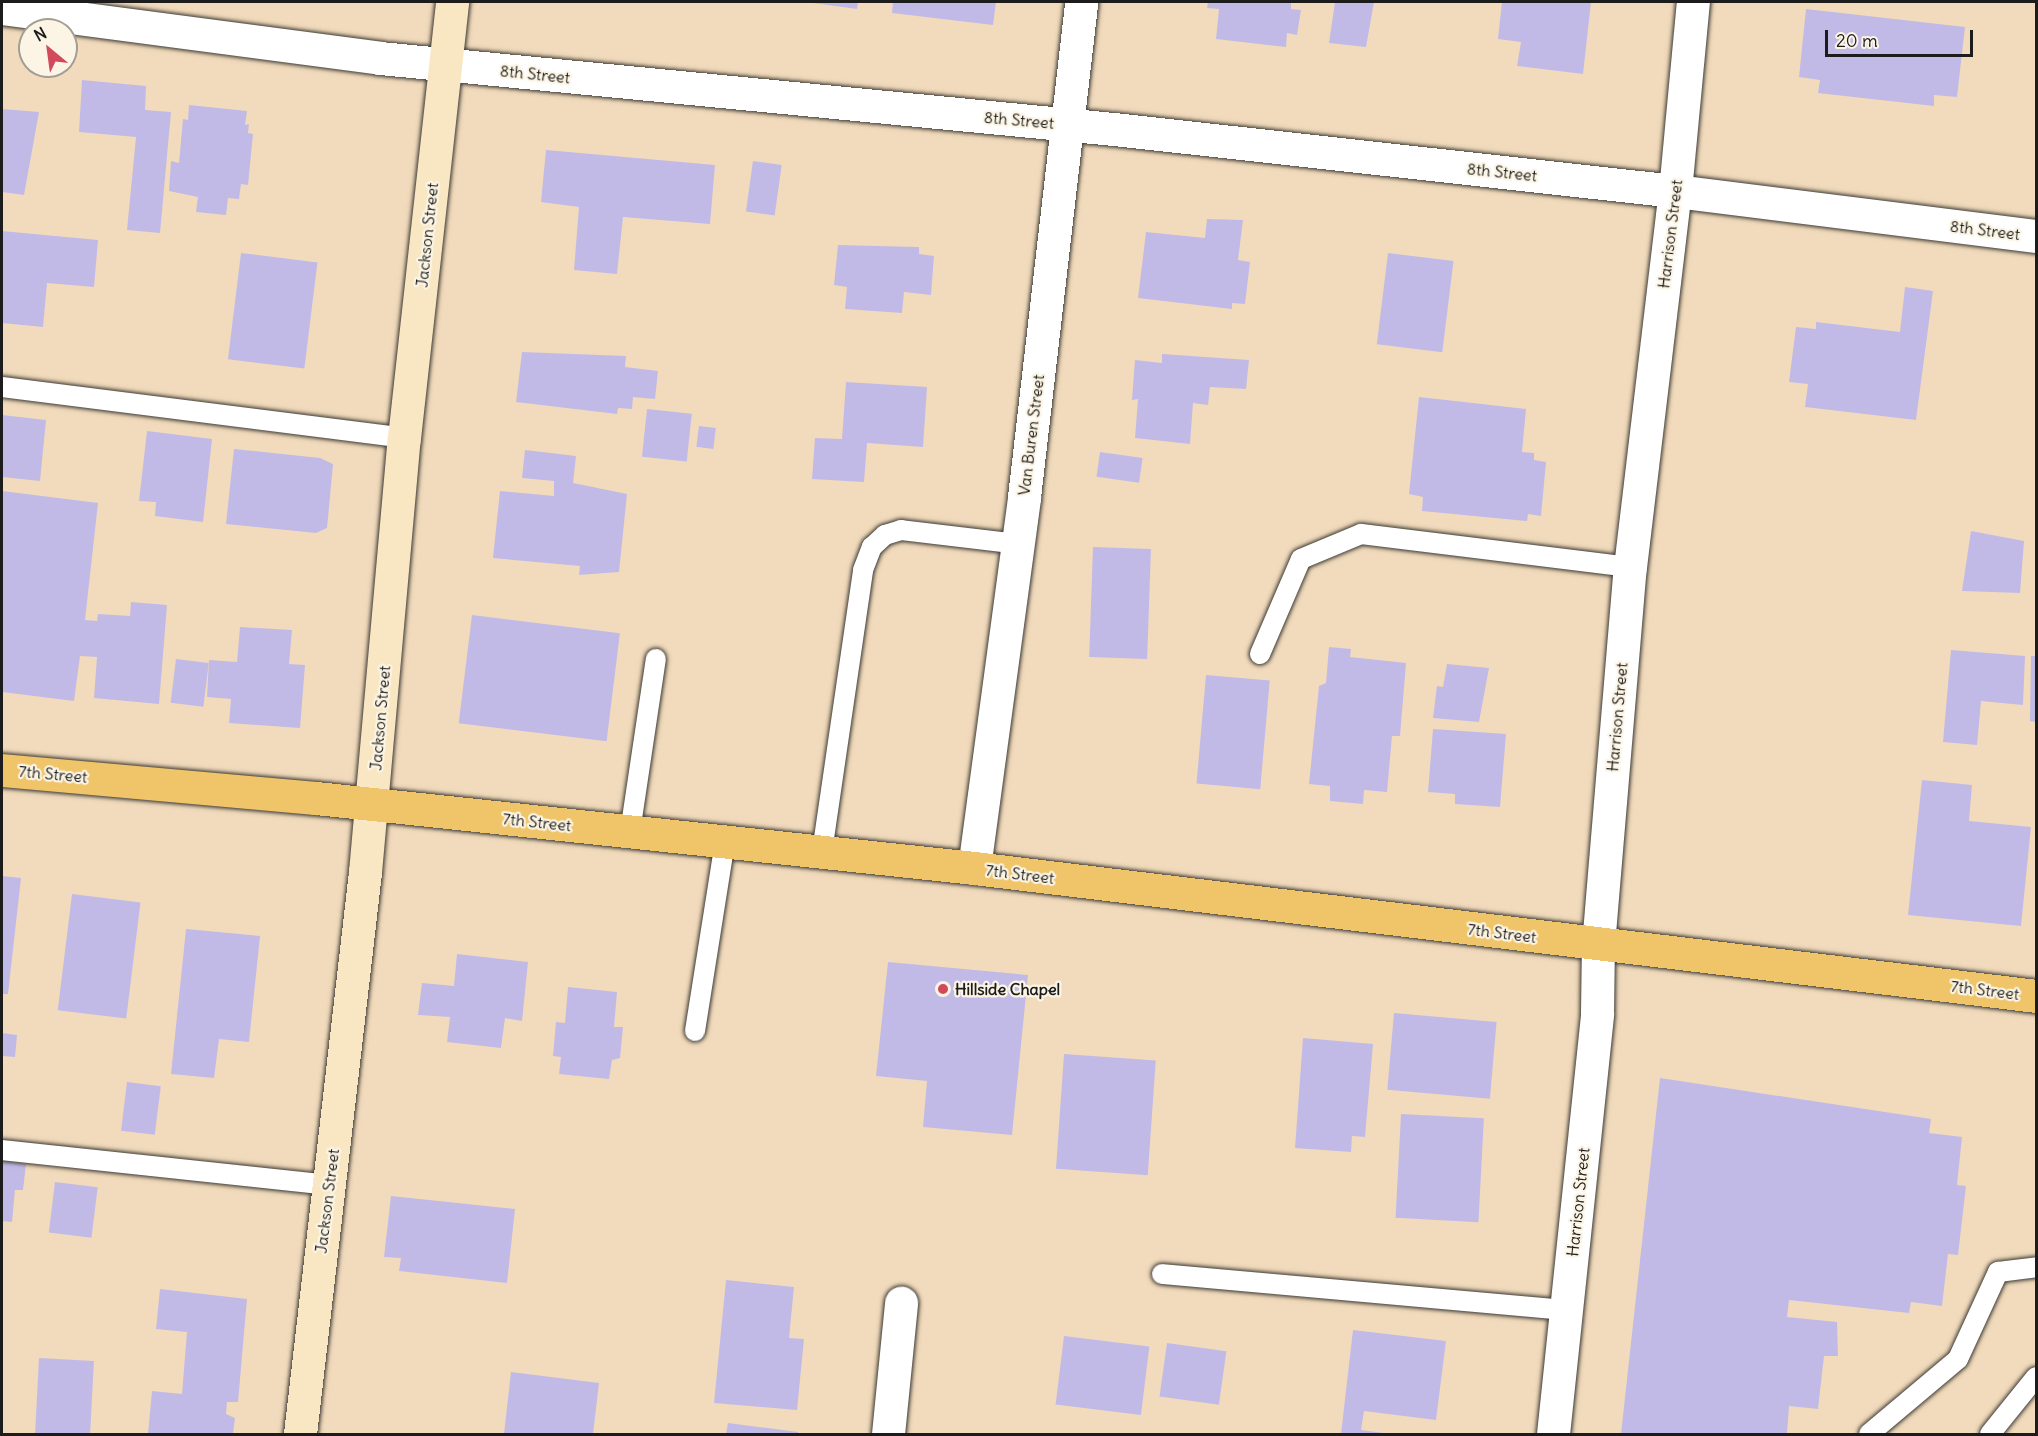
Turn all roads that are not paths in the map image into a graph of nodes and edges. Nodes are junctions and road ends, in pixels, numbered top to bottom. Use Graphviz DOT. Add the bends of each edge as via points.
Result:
graph roads {
  1 [pos="452,2"];
  2 [pos="1081,2"];
  3 [pos="1693,2"];
  4 [pos="2,8"];
  5 [pos="444,64"];
  6 [pos="1068,125"];
  7 [pos="1675,191"];
  8 [pos="2037,236"];
  9 [pos="2,387"];
  10 [pos="404,438"];
  11 [pos="1018,544"];
  12 [pos="1630,567"];
  13 [pos="1260,654"];
  14 [pos="656,659"];
  15 [pos="2,770"];
  16 [pos="372,805"];
  17 [pos="630,832"];
  18 [pos="725,842"];
  19 [pos="822,852"];
  20 [pos="974,868"];
  21 [pos="1598,945"];
  22 [pos="2037,996"];
  23 [pos="695,1031"];
  24 [pos="2,1150"];
  25 [pos="329,1185"];
  26 [pos="2037,1266"];
  27 [pos="1162,1274"];
  28 [pos="902,1303"];
  29 [pos="1566,1310"];
  30 [pos="2037,1377"];
  31 [pos="300,1434"];
  32 [pos="888,1434"];
  33 [pos="1553,1434"];
  34 [pos="1869,1434"];
  35 [pos="1990,1434"];
  1 -- 5 [label="street, Jackson Street"];
  2 -- 6 [label="street, Van Buren Street"];
  3 -- 7 [label="street, Harrison Street"];
  4 -- 5 [label="street, 8th Street"];
  5 -- 6 [label="street, 8th Street"];
  5 -- 10 [label="street, Jackson Street"];
  6 -- 7 [label="street, 8th Street"];
  6 -- 11 [label="street, Van Buren Street"];
  7 -- 8 [label="street, 8th Street"];
  7 -- 12 [label="street, Harrison Street"];
  9 -- 10 [label="lane"];
  10 -- 16 [label="street, Jackson Street"];
  11 -- 19 [label="lane" via="901,530 885,535 872,547 863,570"];
  11 -- 20 [label="street, Van Buren Street"];
  12 -- 13 [label="lane" via="1361,534 1301,559"];
  12 -- 21 [label="street, Harrison Street"];
  14 -- 17 [label="lane"];
  15 -- 16 [label="main road, 7th Street"];
  16 -- 17 [label="main road, 7th Street"];
  16 -- 25 [label="street, Jackson Street"];
  17 -- 18 [label="main road, 7th Street"];
  18 -- 19 [label="main road, 7th Street"];
  18 -- 23 [label="lane"];
  19 -- 20 [label="main road, 7th Street"];
  20 -- 21 [label="main road, 7th Street"];
  21 -- 22 [label="main road, 7th Street"];
  21 -- 29 [label="street, Harrison Street" via="1597,1013"];
  24 -- 25 [label="lane"];
  25 -- 31 [label="street, Jackson Street"];
  26 -- 34 [label="lane" via="1998,1272 1958,1359"];
  27 -- 29 [label="lane"];
  28 -- 32 [label="street"];
  29 -- 33 [label="street, Harrison Street"];
  30 -- 35 [label="lane"];
}
